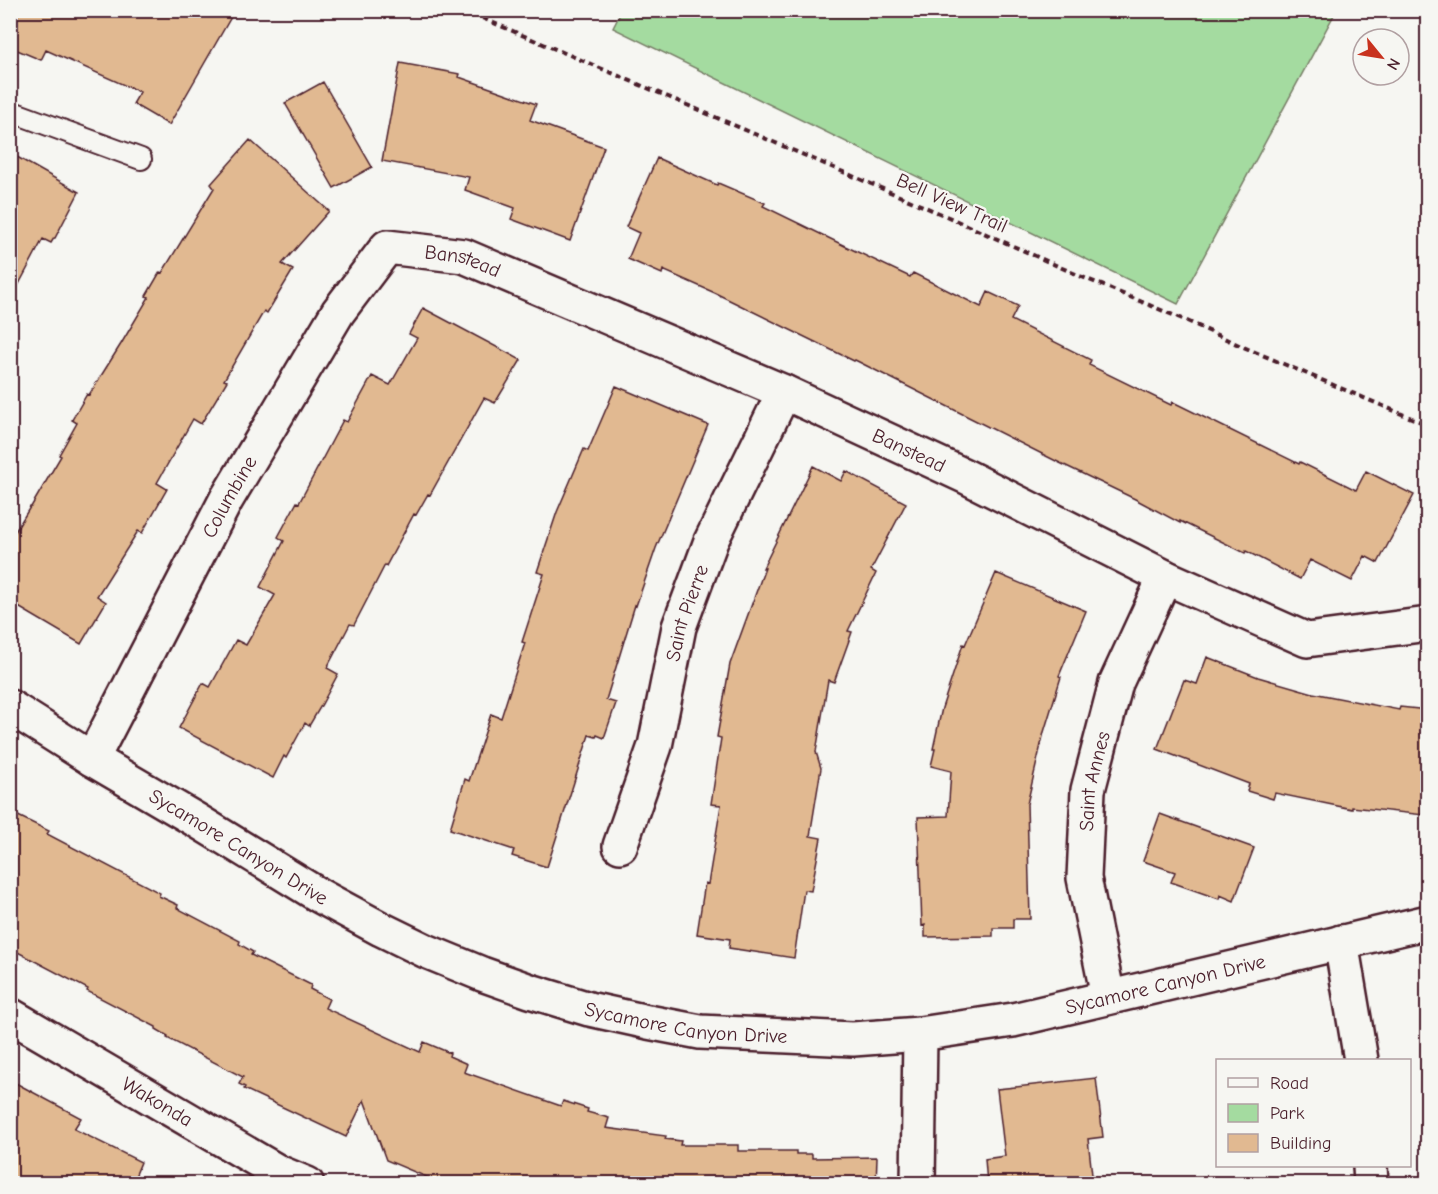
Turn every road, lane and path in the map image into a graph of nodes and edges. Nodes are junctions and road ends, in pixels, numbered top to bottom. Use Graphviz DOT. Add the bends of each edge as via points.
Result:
graph roads {
  1 [pos="463,10"];
  2 [pos="10,111"];
  3 [pos="141,159"];
  4 [pos="387,247"];
  5 [pos="784,392"];
  6 [pos="1428,425"];
  7 [pos="1166,577"];
  8 [pos="1428,624"];
  9 [pos="10,708"];
  10 [pos="92,759"];
  11 [pos="620,846"];
  12 [pos="1428,922"];
  13 [pos="1341,942"];
  14 [pos="1108,997"];
  15 [pos="10,1015"];
  16 [pos="920,1034"];
  17 [pos="1360,1059"];
  18 [pos="1370,1167"];
  19 [pos="307,1184"];
  20 [pos="918,1184"];
  21 [pos="1371,1184"];
  1 -- 6 [label="path, Bell View Trail"];
  2 -- 3 [label="lane"];
  4 -- 5 [label="street, Banstead" via="464,256"];
  4 -- 10 [label="street, Columbine" via="338,312 226,500"];
  5 -- 7 [label="street, Banstead" via="967,477"];
  5 -- 11 [label="street, Saint Pierre" via="711,541 679,627 656,746"];
  7 -- 8 [label="street, Banstead" via="1307,640"];
  7 -- 14 [label="street, Saint Annes" via="1116,683 1088,790 1084,878"];
  9 -- 10 [label="street, Sycamore Canyon Drive"];
  10 -- 16 [label="street, Sycamore Canyon Drive" via="381,929 426,951 530,991 589,1009 700,1032 853,1039"];
  12 -- 13 [label="street, Sycamore Canyon Drive"];
  13 -- 14 [label="street, Sycamore Canyon Drive"];
  13 -- 17 [label="street"];
  14 -- 16 [label="street, Sycamore Canyon Drive" via="1013,1020"];
  15 -- 19 [label="street, Wakonda" via="278,1172"];
  16 -- 20 [label="street"];
  18 -- 21 [label="street"];
}
